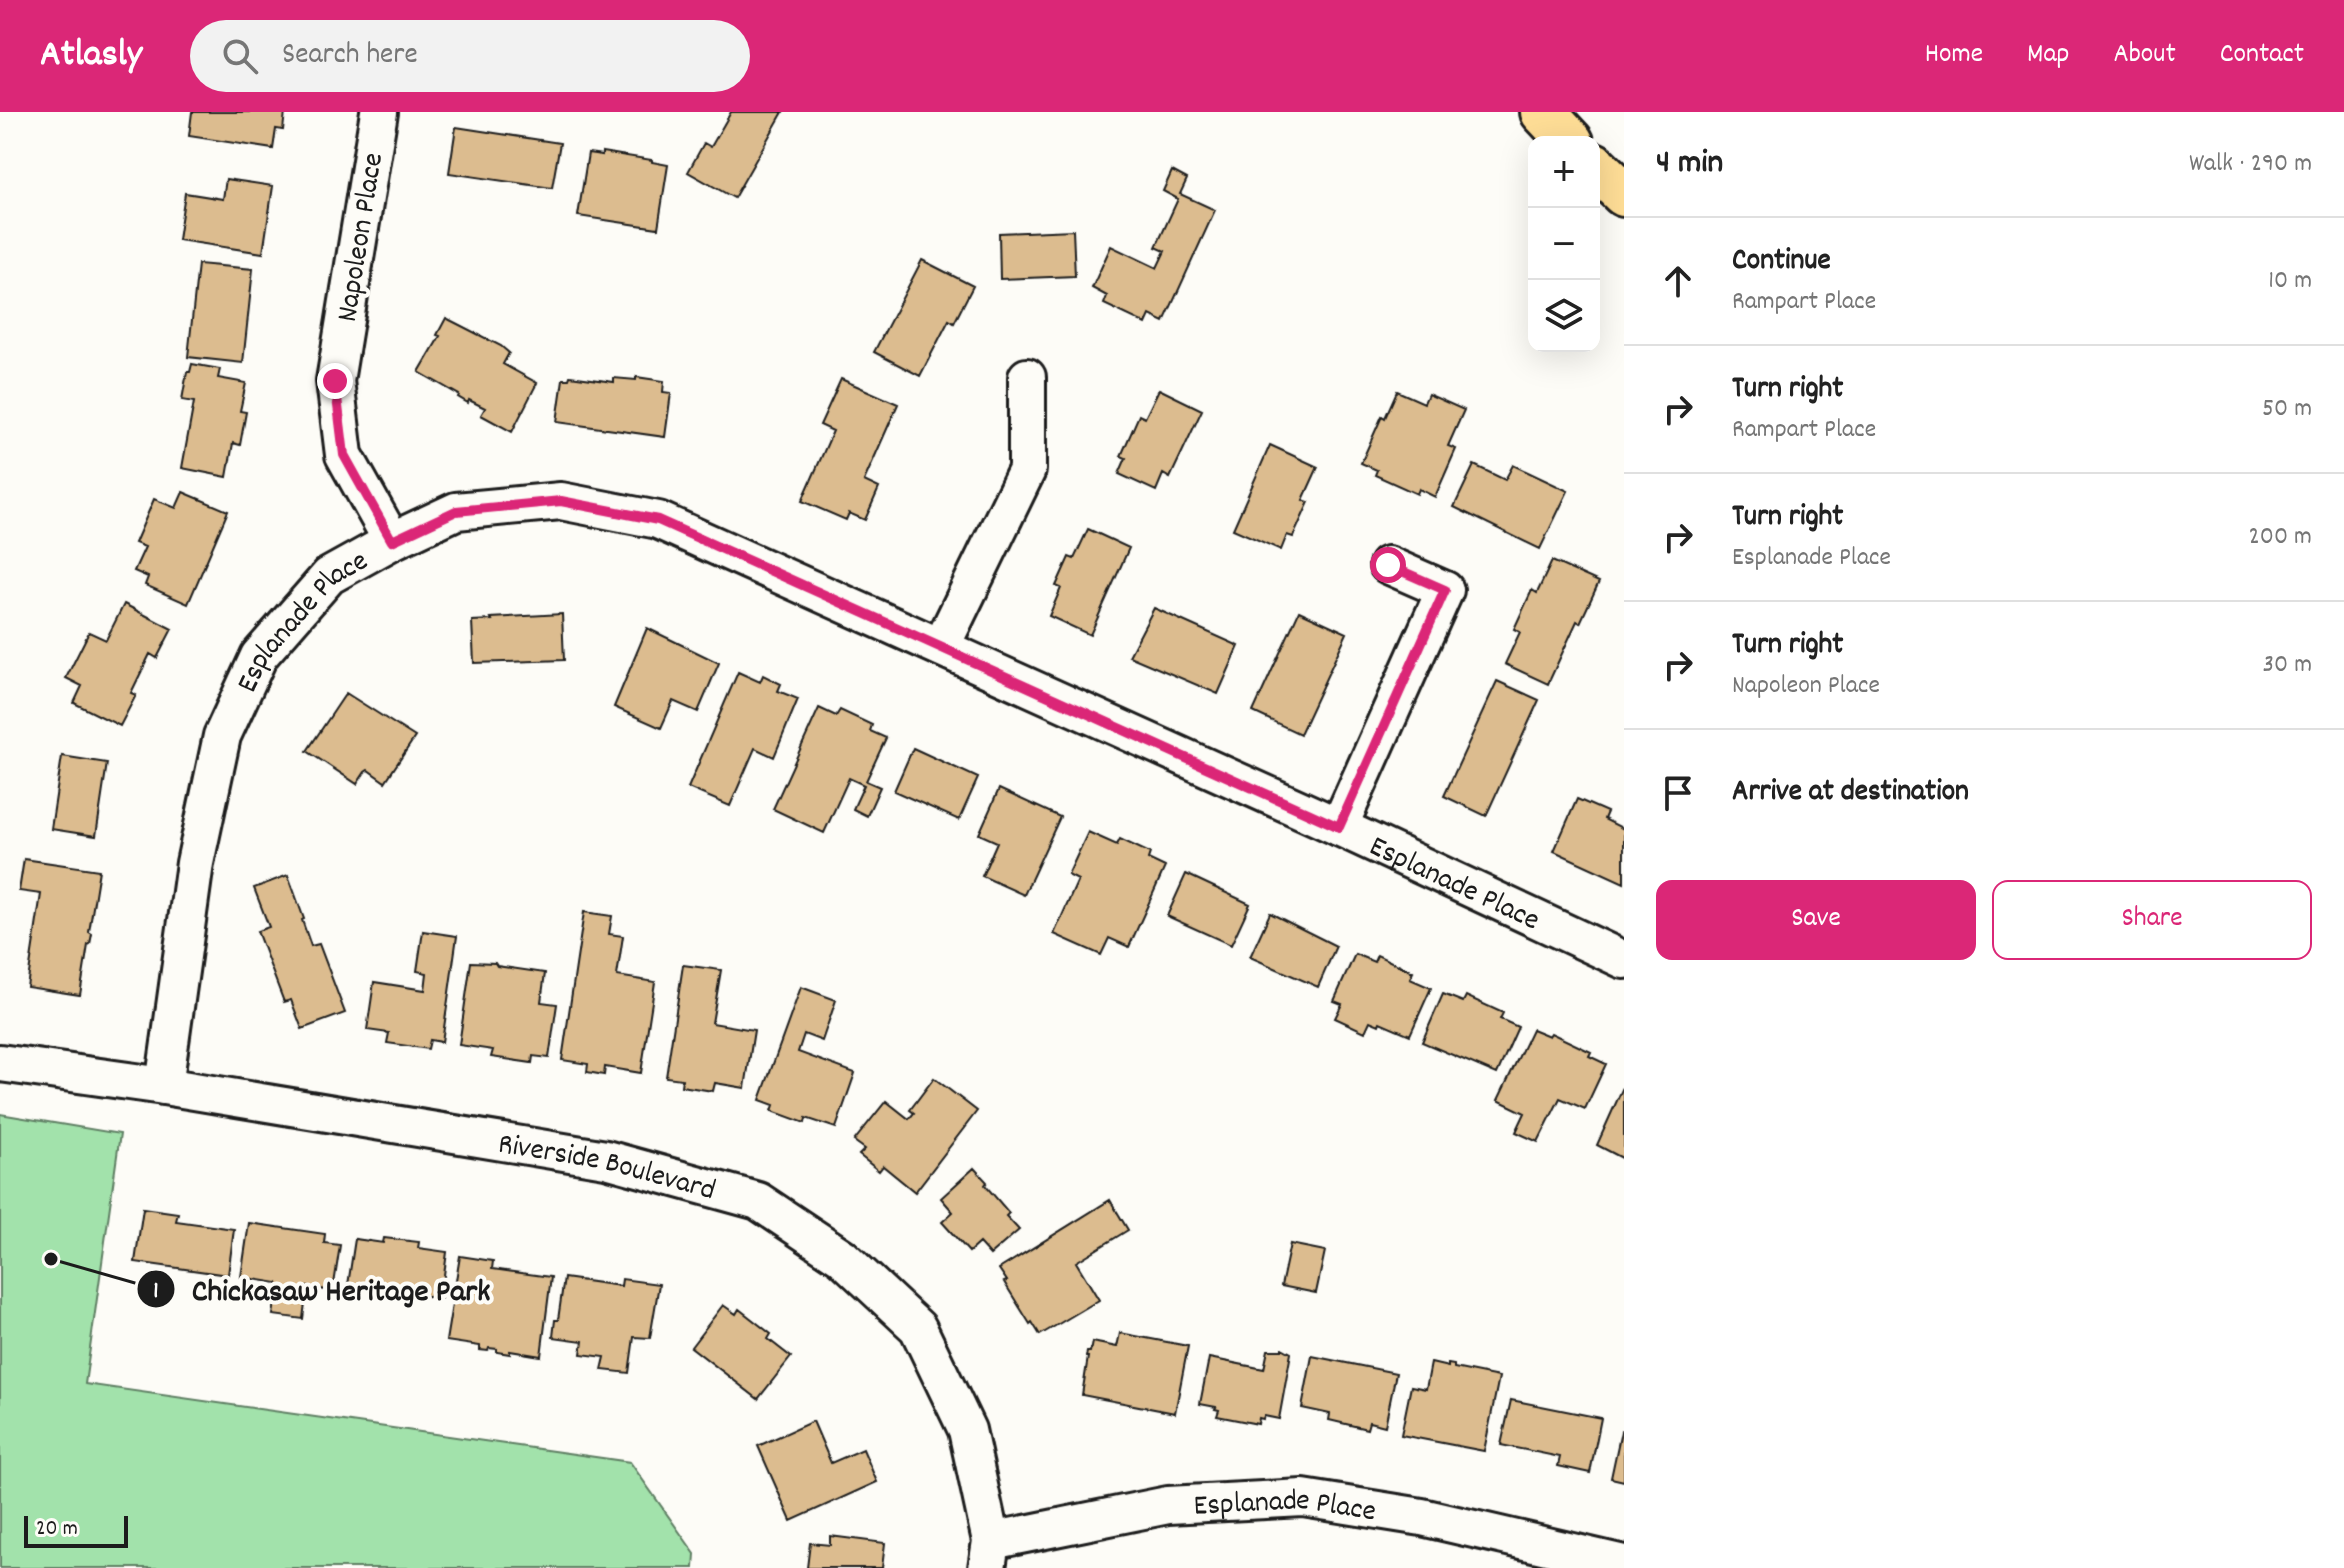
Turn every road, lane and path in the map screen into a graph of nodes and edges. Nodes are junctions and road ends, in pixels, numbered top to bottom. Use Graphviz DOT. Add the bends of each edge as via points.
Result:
graph roads {
  1 [pos="379,112"];
  2 [pos="1543,112"];
  3 [pos="1565,136"];
  4 [pos="1600,171"];
  5 [pos="1624,194"];
  6 [pos="1027,377"];
  7 [pos="392,541"];
  8 [pos="1388,565"];
  9 [pos="941,647"];
  10 [pos="1339,827"];
  11 [pos="1624,960"];
  12 [pos="0,1063"];
  13 [pos="164,1086"];
  14 [pos="989,1554"];
  15 [pos="1624,1564"];
  1 -- 7 [label="street, Napoleon Place" via="335,381 344,455"];
  2 -- 3 [label="highway"];
  4 -- 5 [label="highway"];
  6 -- 9 [label="street" via="1027,470"];
  7 -- 9 [label="street, Esplanade Place" via="456,511 561,501 658,520"];
  7 -- 13 [label="street, Esplanade Place" via="329,576 259,656 222,736 195,863"];
  8 -- 10 [label="street" via="1445,590"];
  9 -- 10 [label="street, Esplanade Place"];
  10 -- 11 [label="street, Esplanade Place"];
  12 -- 13 [label="street, Riverside Boulevard"];
  13 -- 14 [label="street, Riverside Boulevard" via="606,1159 758,1201 842,1257 918,1328 967,1430"];
  14 -- 15 [label="street, Esplanade Place" via="1168,1505 1303,1498 1422,1517"];
}
